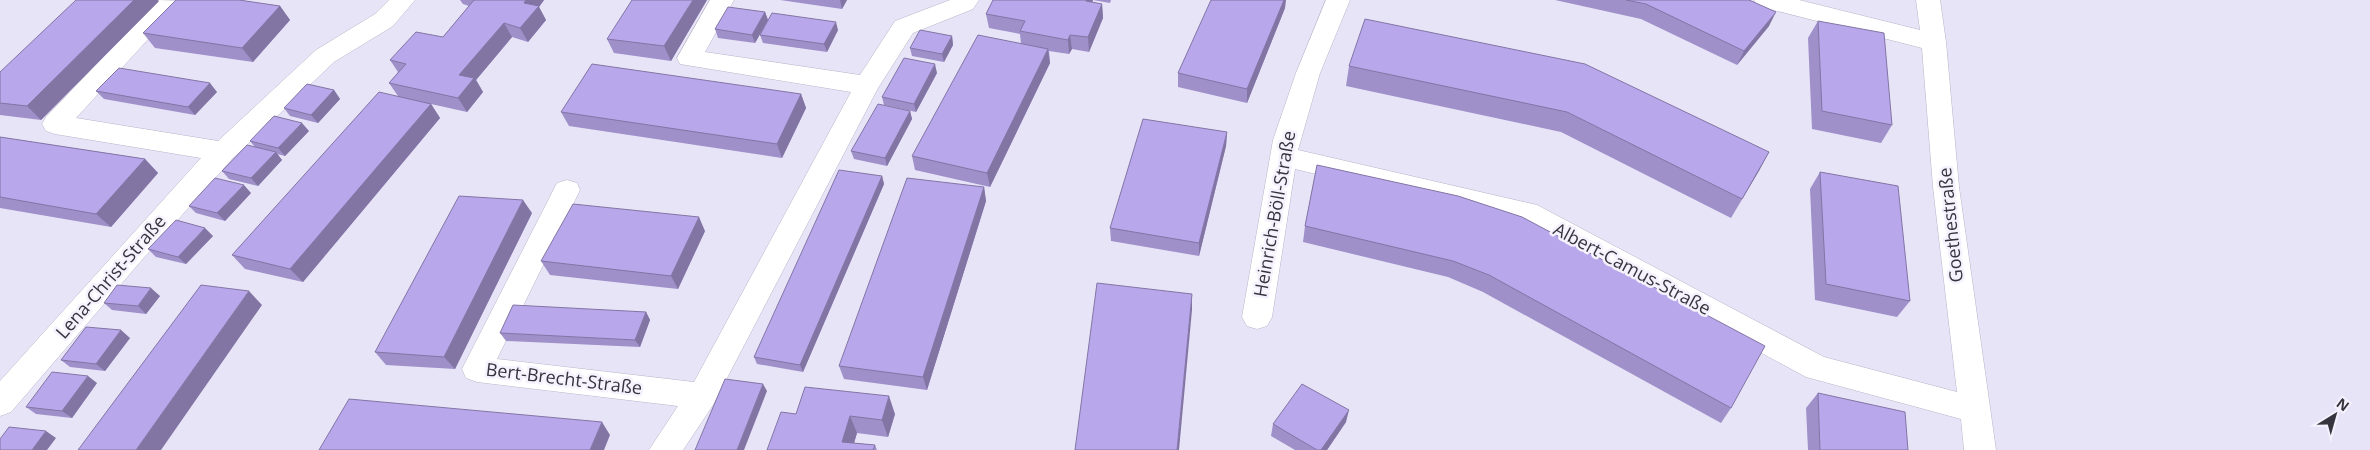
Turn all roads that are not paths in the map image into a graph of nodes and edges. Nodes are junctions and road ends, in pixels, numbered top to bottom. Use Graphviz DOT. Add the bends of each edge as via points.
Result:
graph roads {
  1 [pos="404,0"];
  2 [pos="722,0"];
  3 [pos="967,0"];
  4 [pos="1338,0"];
  5 [pos="1766,0"];
  6 [pos="1928,0"];
  7 [pos="171,2"];
  8 [pos="1934,42"];
  9 [pos="867,85"];
  10 [pos="223,152"];
  11 [pos="1282,156"];
  12 [pos="567,190"];
  13 [pos="1257,317"];
  14 [pos="702,396"];
  15 [pos="0,403"];
  16 [pos="1973,409"];
  17 [pos="665,450"];
  18 [pos="1980,450"];
  1 -- 10 [label="street, Lena-Christ-Straße" via="384,20 324,56"];
  2 -- 9 [label="street" via="689,58"];
  3 -- 9 [label="street" via="904,27"];
  4 -- 11 [label="street, Heinrich-Böll-Straße" via="1308,73"];
  5 -- 8 [label="street"];
  6 -- 8 [label="street, Goethestraße"];
  7 -- 10 [label="street" via="54,124"];
  8 -- 16 [label="street, Goethestraße" via="1946,187"];
  9 -- 14 [label="street"];
  10 -- 15 [label="street, Lena-Christ-Straße"];
  11 -- 13 [label="street, Heinrich-Böll-Straße"];
  11 -- 16 [label="street, Albert-Camus-Straße" via="1527,213 1817,368"];
  12 -- 14 [label="street, Bert-Brecht-Straße" via="477,369"];
  14 -- 17 [label="street"];
  16 -- 18 [label="street, Goethestraße"];
}
